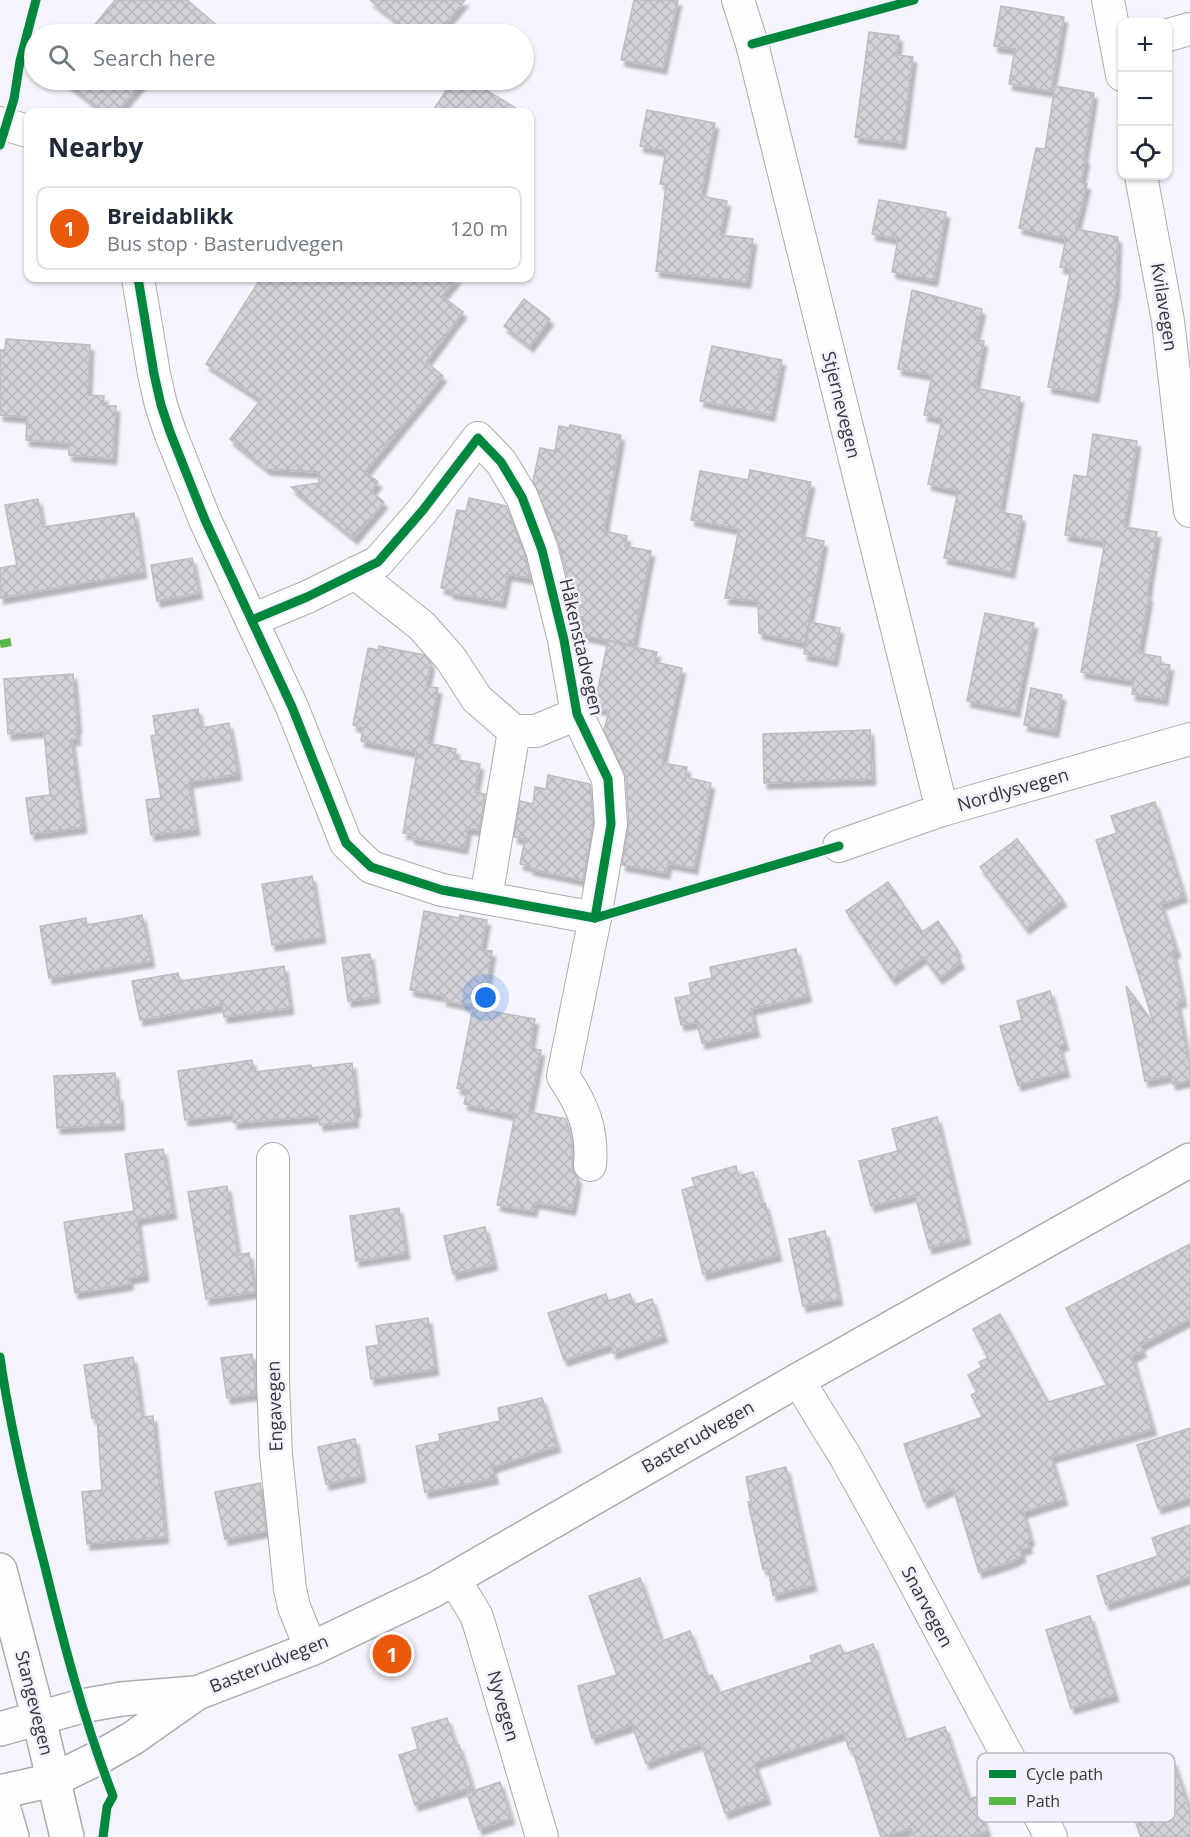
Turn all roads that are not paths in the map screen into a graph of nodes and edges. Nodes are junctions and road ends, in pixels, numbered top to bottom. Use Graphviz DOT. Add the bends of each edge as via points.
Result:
graph roads {
  1 [pos="738,0"];
  2 [pos="1108,0"];
  3 [pos="1190,28"];
  4 [pos="1172,33"];
  5 [pos="1118,44"];
  6 [pos="0,123"];
  7 [pos="24,130"];
  8 [pos="1142,180"];
  9 [pos="139,282"];
  10 [pos="1188,466"];
  11 [pos="1190,512"];
  12 [pos="355,573"];
  13 [pos="252,620"];
  14 [pos="577,714"];
  15 [pos="514,731"];
  16 [pos="1190,739"];
  17 [pos="942,810"];
  18 [pos="839,846"];
  19 [pos="486,898"];
  20 [pos="595,918"];
  21 [pos="273,1159"];
  22 [pos="1190,1160"];
  23 [pos="590,1166"];
  24 [pos="798,1380"];
  25 [pos="0,1570"];
  26 [pos="454,1579"];
  27 [pos="311,1649"];
  28 [pos="197,1693"];
  29 [pos="39,1719"];
  30 [pos="0,1730"];
  31 [pos="1006,1753"];
  32 [pos="53,1780"];
  33 [pos="0,1794"];
  34 [pos="1043,1822"];
  35 [pos="12,1837"];
  36 [pos="67,1837"];
  37 [pos="542,1837"];
  38 [pos="1051,1837"];
  1 -- 17 [label="street, Stjernevegen"];
  2 -- 5 [label="street"];
  3 -- 4 [label="street"];
  6 -- 7 [label="street"];
  8 -- 10 [label="street, Kvilavegen" via="1168,321"];
  9 -- 13 [label="street" via="161,405 184,470"];
  10 -- 11 [label="street, Kvilavegen"];
  12 -- 13 [label="street, Håkenstadvegen"];
  12 -- 14 [label="street, Håkenstadvegen" via="378,562 478,438 501,462 522,497 542,550"];
  12 -- 15 [label="street" via="422,626 451,659 477,699"];
  13 -- 19 [label="street" via="292,707 346,843 371,867 442,890"];
  14 -- 15 [label="street, Håkenstadvegen" via="536,731"];
  14 -- 20 [label="street, Håkenstadvegen" via="608,779 611,824"];
  15 -- 19 [label="street"];
  16 -- 17 [label="street, Nordlysvegen"];
  17 -- 18 [label="street, Nordlysvegen"];
  19 -- 20 [label="street"];
  20 -- 23 [label="street, Håkenstadvegen" via="563,1076 587,1122"];
  21 -- 27 [label="street, Engavegen" via="276,1455 290,1589 300,1627"];
  22 -- 24 [label="main road, Basterudvegen"];
  24 -- 26 [label="main road, Basterudvegen"];
  24 -- 31 [label="street, Snarvegen" via="845,1456"];
  25 -- 29 [label="main road, Stangevegen"];
  26 -- 27 [label="main road, Basterudvegen"];
  26 -- 37 [label="street, Nyvegen" via="476,1615"];
  27 -- 28 [label="main road, Basterudvegen"];
  28 -- 29 [label="main road, Basterudvegen" via="122,1699"];
  28 -- 32 [label="main road, Basterudvegen" via="124,1743"];
  29 -- 30 [label="main road, Basterudvegen"];
  29 -- 32 [label="main road, Stangevegen"];
  32 -- 33 [label="main road, Basterudvegen"];
  32 -- 36 [label="main road, Stangevegen"];
  33 -- 35 [label="main road"];
  34 -- 38 [label="street, Snarvegen"];
}
